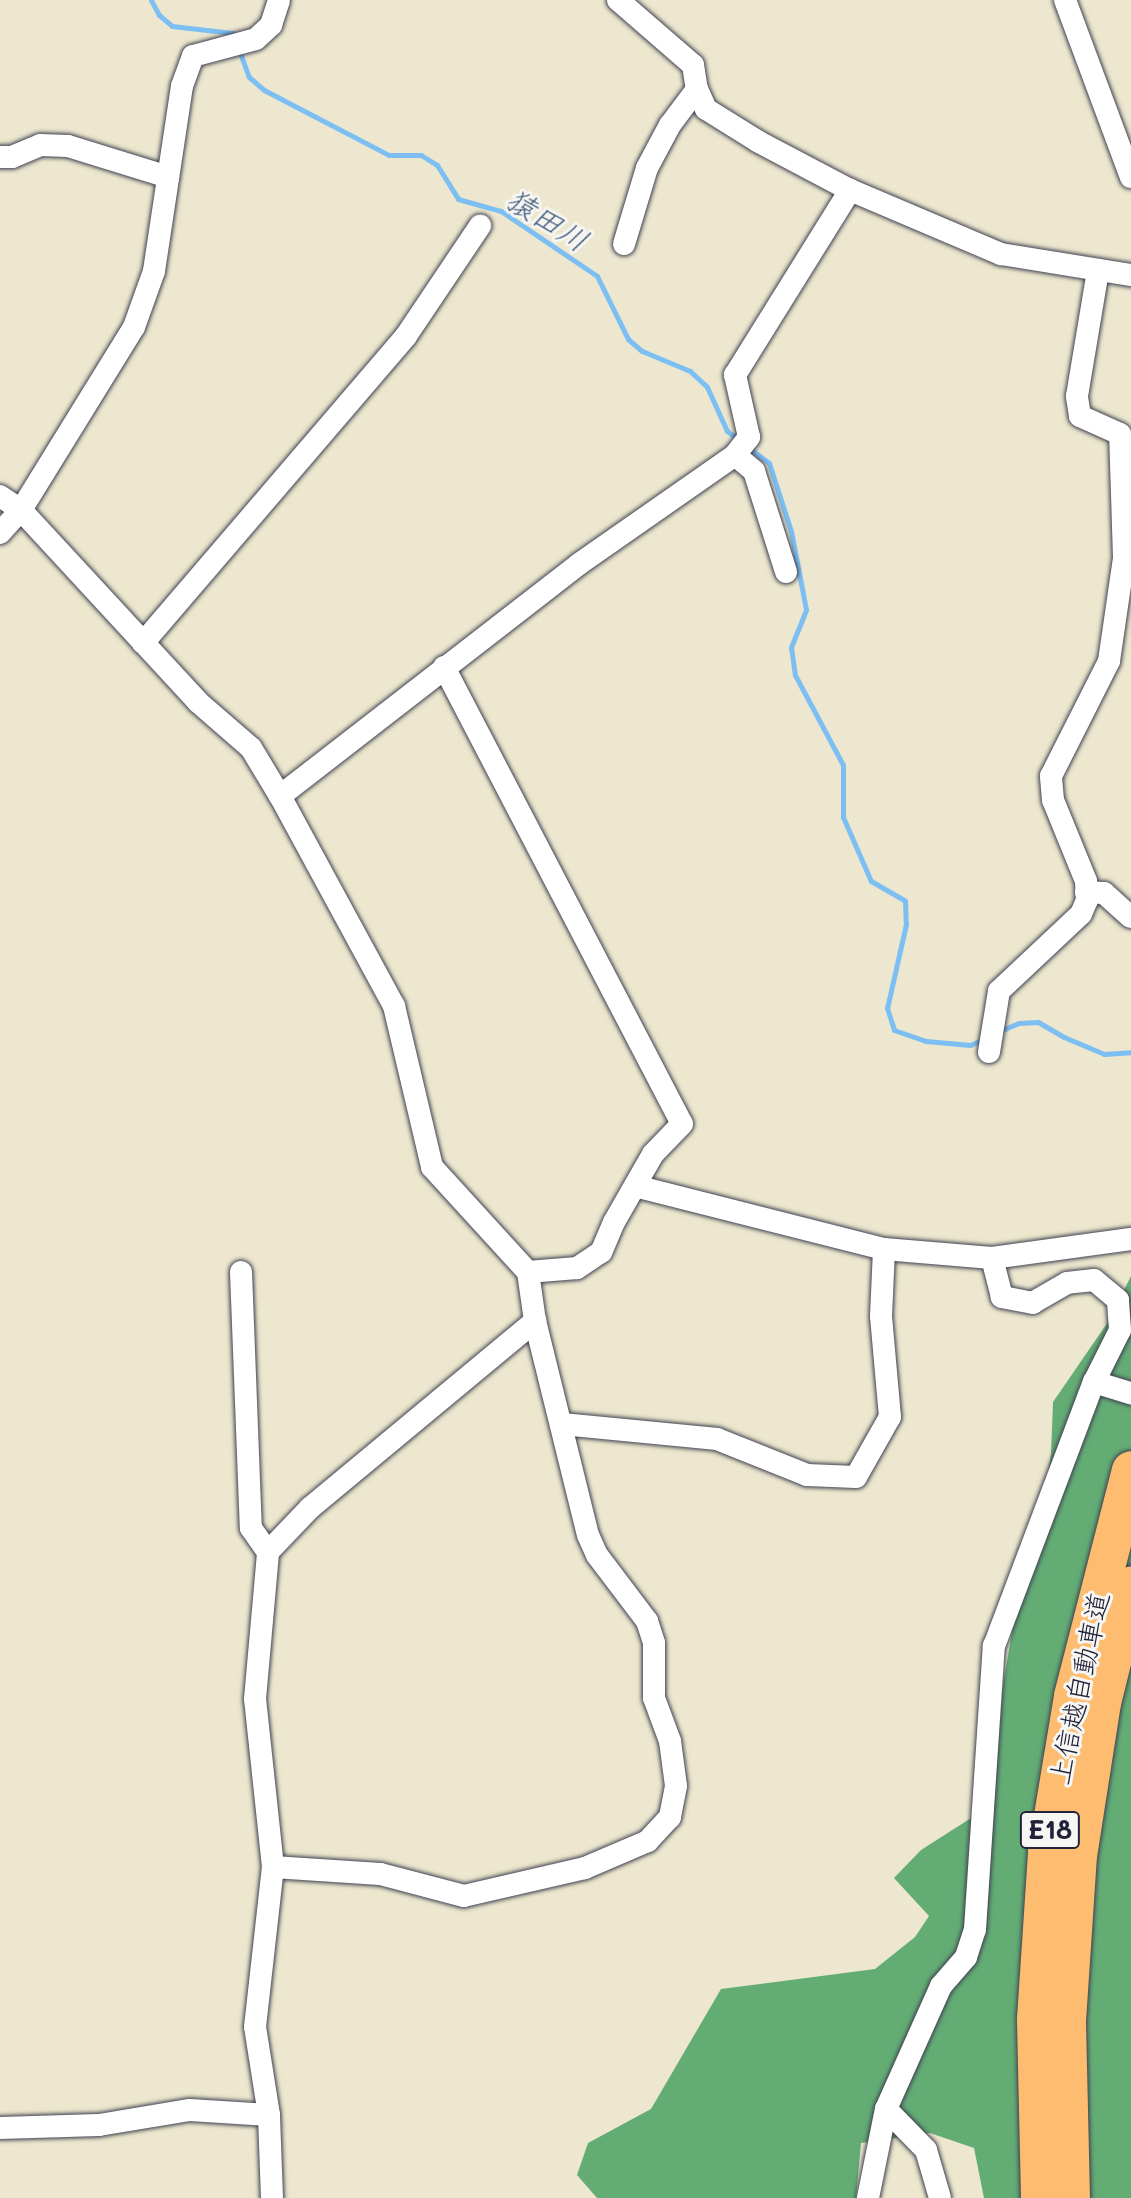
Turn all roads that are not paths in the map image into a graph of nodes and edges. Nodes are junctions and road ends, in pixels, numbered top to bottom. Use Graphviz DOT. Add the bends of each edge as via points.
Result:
graph roads {
  1 [pos="279,0"];
  2 [pos="618,0"];
  3 [pos="1065,0"];
  4 [pos="697,89"];
  5 [pos="1,160"];
  6 [pos="168,177"];
  7 [pos="1131,177"];
  8 [pos="850,190"];
  9 [pos="480,226"];
  10 [pos="624,244"];
  11 [pos="1098,270"];
  12 [pos="1131,275"];
  13 [pos="735,455"];
  14 [pos="0,496"];
  15 [pos="21,510"];
  16 [pos="0,533"];
  17 [pos="786,572"];
  18 [pos="143,643"];
  19 [pos="444,667"];
  20 [pos="280,796"];
  21 [pos="1086,892"];
  22 [pos="1131,917"];
  23 [pos="989,1052"];
  24 [pos="635,1186"];
  25 [pos="1131,1239"];
  26 [pos="884,1249"];
  27 [pos="992,1258"];
  28 [pos="241,1272"];
  29 [pos="528,1272"];
  30 [pos="535,1321"];
  31 [pos="1094,1382"];
  32 [pos="1131,1393"];
  33 [pos="562,1424"];
  34 [pos="1131,1470"];
  35 [pos="268,1552"];
  36 [pos="1131,1586"];
  37 [pos="273,1867"];
  38 [pos="886,2109"];
  39 [pos="269,2115"];
  40 [pos="0,2128"];
  41 [pos="272,2198"];
  42 [pos="868,2198"];
  43 [pos="940,2198"];
  44 [pos="1040,2198"];
  45 [pos="1071,2198"];
  1 -- 6 [label="street" via="271,25 256,39 193,56 182,86"];
  2 -- 4 [label="street" via="693,65"];
  3 -- 7 [label="street"];
  4 -- 8 [label="street" via="706,109"];
  4 -- 10 [label="street" via="647,168"];
  5 -- 6 [label="street" via="40,145 68,146"];
  6 -- 15 [label="street" via="154,271 134,327"];
  8 -- 11 [label="street" via="1001,254"];
  8 -- 13 [label="street" via="735,375 749,437"];
  9 -- 18 [label="street" via="406,336"];
  11 -- 12 [label="street"];
  11 -- 21 [label="street" via="1077,396 1080,416 1120,434 1124,558 1109,661 1051,776 1053,800"];
  13 -- 17 [label="street" via="754,471"];
  13 -- 19 [label="street"];
  14 -- 15 [label="street"];
  15 -- 16 [label="street"];
  15 -- 18 [label="street"];
  18 -- 20 [label="street" via="251,748"];
  19 -- 20 [label="street"];
  19 -- 24 [label="street" via="682,1124 653,1154"];
  20 -- 29 [label="street" via="394,1006 432,1167"];
  21 -- 22 [label="street" via="1104,893"];
  21 -- 23 [label="street" via="1081,914 999,991"];
  24 -- 26 [label="street"];
  24 -- 29 [label="street" via="601,1252 577,1268"];
  25 -- 27 [label="street"];
  26 -- 27 [label="street"];
  26 -- 33 [label="street" via="881,1316 890,1417 856,1477 807,1475 717,1439"];
  27 -- 31 [label="street" via="1002,1297 1033,1303 1067,1283 1094,1280 1118,1300 1120,1330"];
  28 -- 35 [label="street" via="251,1528"];
  29 -- 30 [label="street"];
  30 -- 33 [label="street"];
  30 -- 35 [label="street" via="310,1508"];
  31 -- 32 [label="street"];
  31 -- 38 [label="street" via="994,1646 975,1929 966,1957 941,1986"];
  33 -- 37 [label="street" via="588,1535 647,1621 654,1643 654,1698 670,1741 676,1786 670,1817 648,1841 585,1868 464,1896 380,1874"];
  34 -- 44 [label="highway, 上信越自動車道 / E18" via="1076,1681 1047,1852 1036,2019"];
  35 -- 37 [label="street" via="255,1699"];
  36 -- 45 [label="highway, 上信越自動車道 / E18" via="1102,1703 1078,1856 1067,2021"];
  37 -- 39 [label="street" via="255,2027"];
  38 -- 42 [label="street"];
  38 -- 43 [label="street" via="926,2150"];
  39 -- 40 [label="street" via="190,2110 99,2125"];
  39 -- 41 [label="street"];
}
